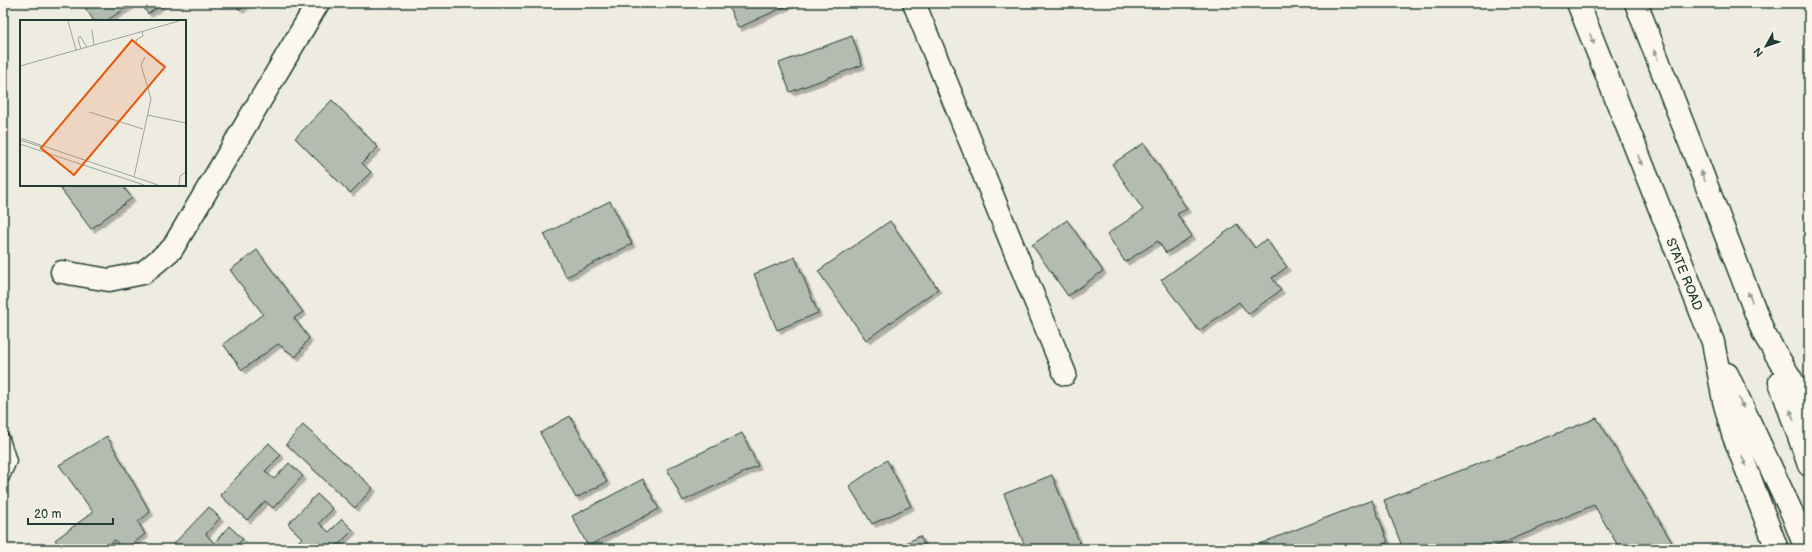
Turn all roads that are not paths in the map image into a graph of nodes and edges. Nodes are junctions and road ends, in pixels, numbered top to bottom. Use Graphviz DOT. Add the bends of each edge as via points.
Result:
graph roads {
  1 [pos="318,3"];
  2 [pos="914,3"];
  3 [pos="1578,3"];
  4 [pos="1636,3"];
  5 [pos="62,272"];
  6 [pos="1764,334"];
  7 [pos="1712,342"];
  8 [pos="1065,374"];
  9 [pos="1809,414"];
  10 [pos="3,439"];
  11 [pos="1809,465"];
  12 [pos="3,477"];
  13 [pos="1778,549"];
  14 [pos="1806,549"];
  1 -- 5 [label="main road" via="172,249 143,273 136,275 109,280"];
  2 -- 8 [label="main road"];
  3 -- 7 [label="main road, STATE ROAD, one-way"];
  6 -- 4 [label="main road, one-way"];
  6 -- 9 [label="main road"];
  11 -- 6 [label="main road, one-way"];
  7 -- 13 [label="main road, STATE ROAD, one-way" via="1733,434"];
  7 -- 14 [label="main road, one-way" via="1792,513"];
  10 -- 12 [label="lane" via="10,461"];
}
